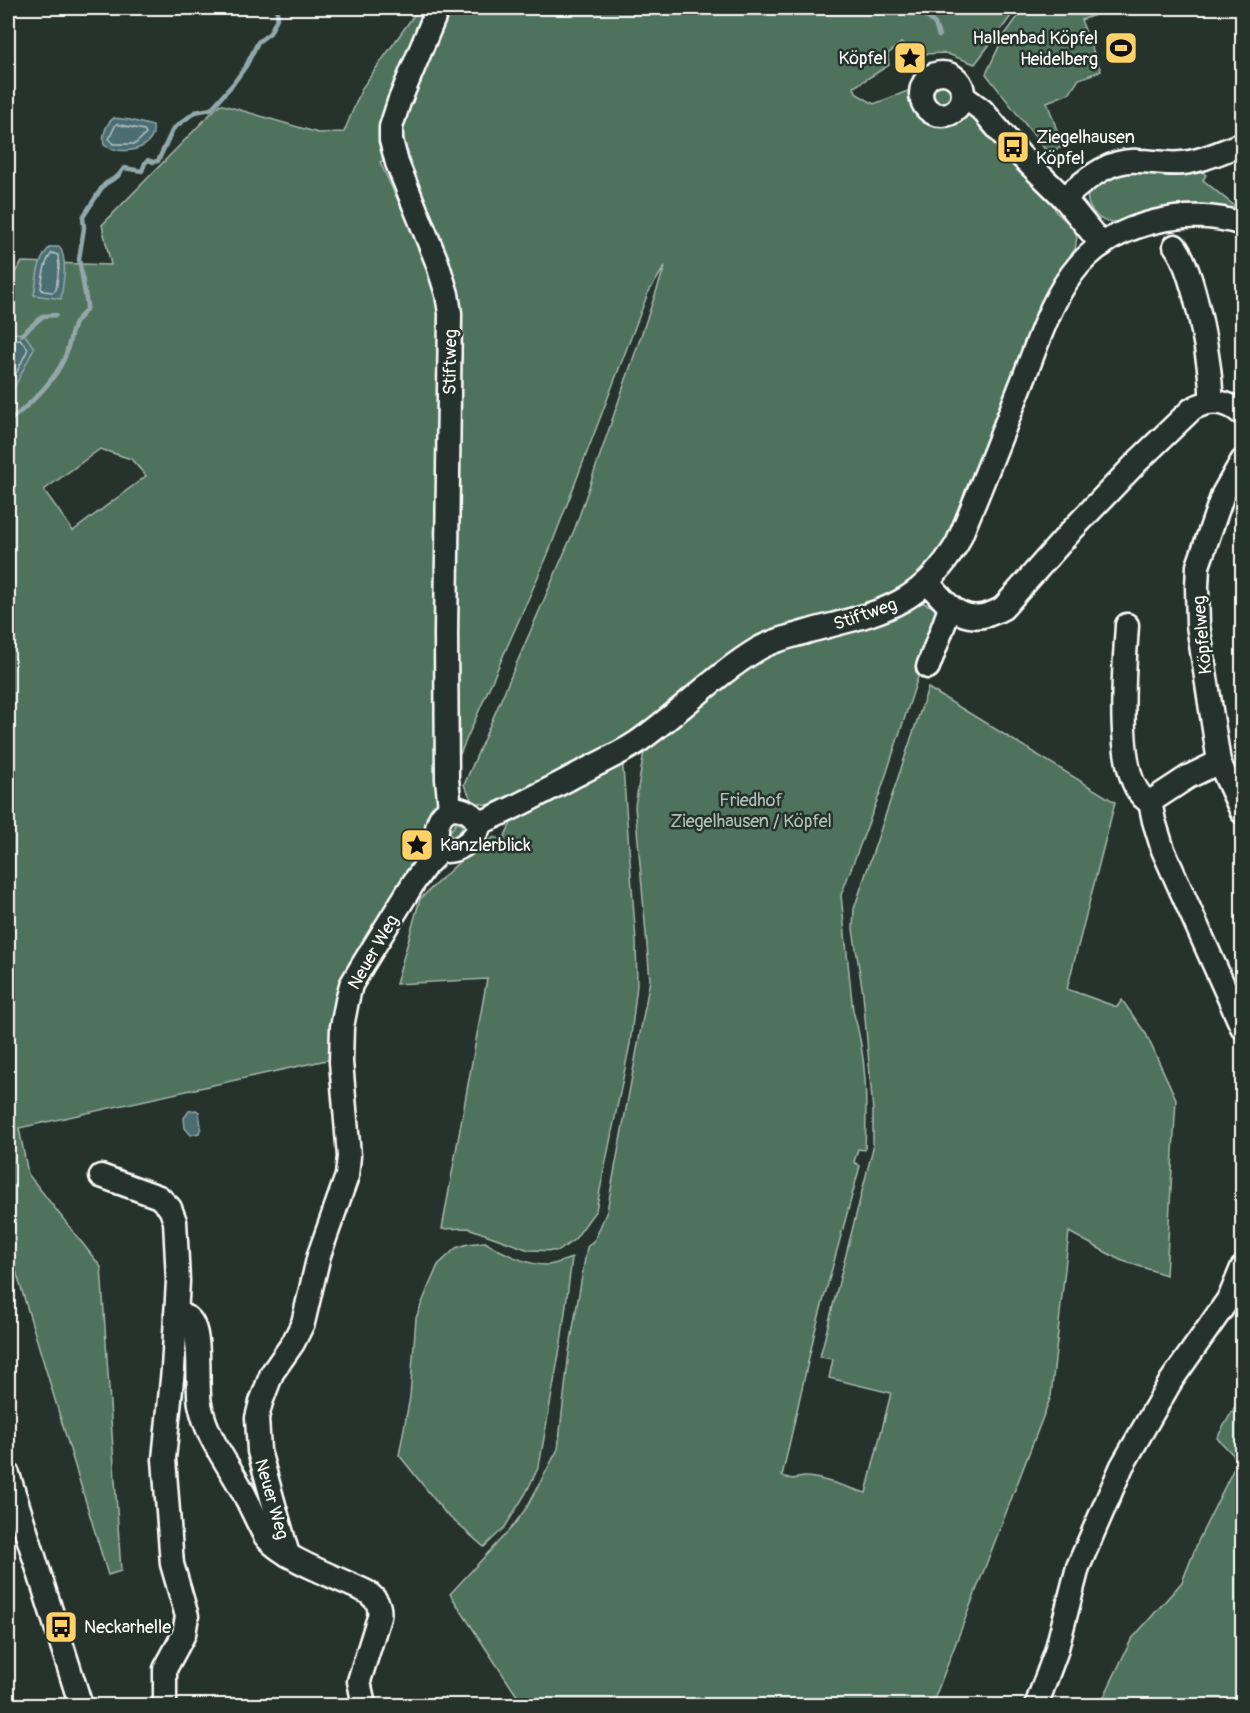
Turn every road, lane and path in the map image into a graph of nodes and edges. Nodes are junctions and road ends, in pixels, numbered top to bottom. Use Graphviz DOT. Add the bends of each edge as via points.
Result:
graph roads {
  1 [pos="438,8"];
  2 [pos="963,96"];
  3 [pos="1242,144"];
  4 [pos="1064,198"];
  5 [pos="1242,224"];
  6 [pos="1102,245"];
  7 [pos="1175,246"];
  8 [pos="1211,401"];
  9 [pos="1242,414"];
  10 [pos="1242,461"];
  11 [pos="928,583"];
  12 [pos="950,608"];
  13 [pos="1127,625"];
  14 [pos="928,667"];
  15 [pos="1219,762"];
  16 [pos="1150,802"];
  17 [pos="450,808"];
  18 [pos="1242,812"];
  19 [pos="478,824"];
  20 [pos="442,849"];
  21 [pos="1242,1027"];
  22 [pos="101,1176"];
  23 [pos="1242,1268"];
  24 [pos="176,1315"];
  25 [pos="8,1474"];
  26 [pos="288,1555"];
  27 [pos="81,1706"];
  28 [pos="165,1706"];
  29 [pos="364,1706"];
  30 [pos="1036,1706"];
  1 -- 17 [label="street, Stiftweg" via="399,102 391,134 397,163 443,280 450,313 446,634"];
  2 -- 4 [label="street" via="982,110"];
  3 -- 4 [label="street" via="1190,162 1162,164 1135,160 1113,165 1094,174"];
  4 -- 6 [label="street"];
  5 -- 6 [label="street, Stiftweg" via="1206,216 1171,218 1143,225"];
  6 -- 11 [label="street, Stiftweg" via="1077,267 1052,307 957,544"];
  7 -- 8 [label="street" via="1196,302 1210,369"];
  8 -- 9 [label="street" via="1231,406"];
  8 -- 12 [label="street" via="1192,409 1138,461 1004,608 982,617 968,617"];
  10 -- 15 [label="street, Köpfelweg" via="1223,495 1198,566 1198,626"];
  11 -- 12 [label="street"];
  11 -- 19 [label="street, Stiftweg" via="888,609 759,648 630,746"];
  12 -- 14 [label="street"];
  13 -- 16 [label="street" via="1122,714 1125,738 1130,773 1143,799"];
  15 -- 16 [label="street"];
  15 -- 18 [label="street, Köpfelweg"];
  16 -- 21 [label="street" via="1163,850"];
  17 -- 19 [label="street" via="471,814"];
  17 -- 20 [label="street" via="437,826"];
  19 -- 20 [label="street, Stiftweg" via="477,833 465,844 450,851"];
  20 -- 26 [label="street, Neuer Weg" via="414,882 351,985 347,1001 341,1062 349,1156 347,1176 320,1255 303,1323 272,1373 257,1418 259,1451"];
  22 -- 24 [label="street" via="159,1197 170,1208 177,1245"];
  23 -- 30 [label="street" via="1230,1297 1150,1413 1122,1466 1078,1567 1056,1652"];
  24 -- 26 [label="street, Neuer Weg" via="189,1319 195,1330 200,1403 212,1442 242,1489 265,1536"];
  24 -- 28 [label="street" via="164,1459 171,1564 187,1617 184,1634 165,1669"];
  25 -- 27 [label="street"];
  26 -- 29 [label="street" via="377,1600 379,1617 359,1681"];
}
